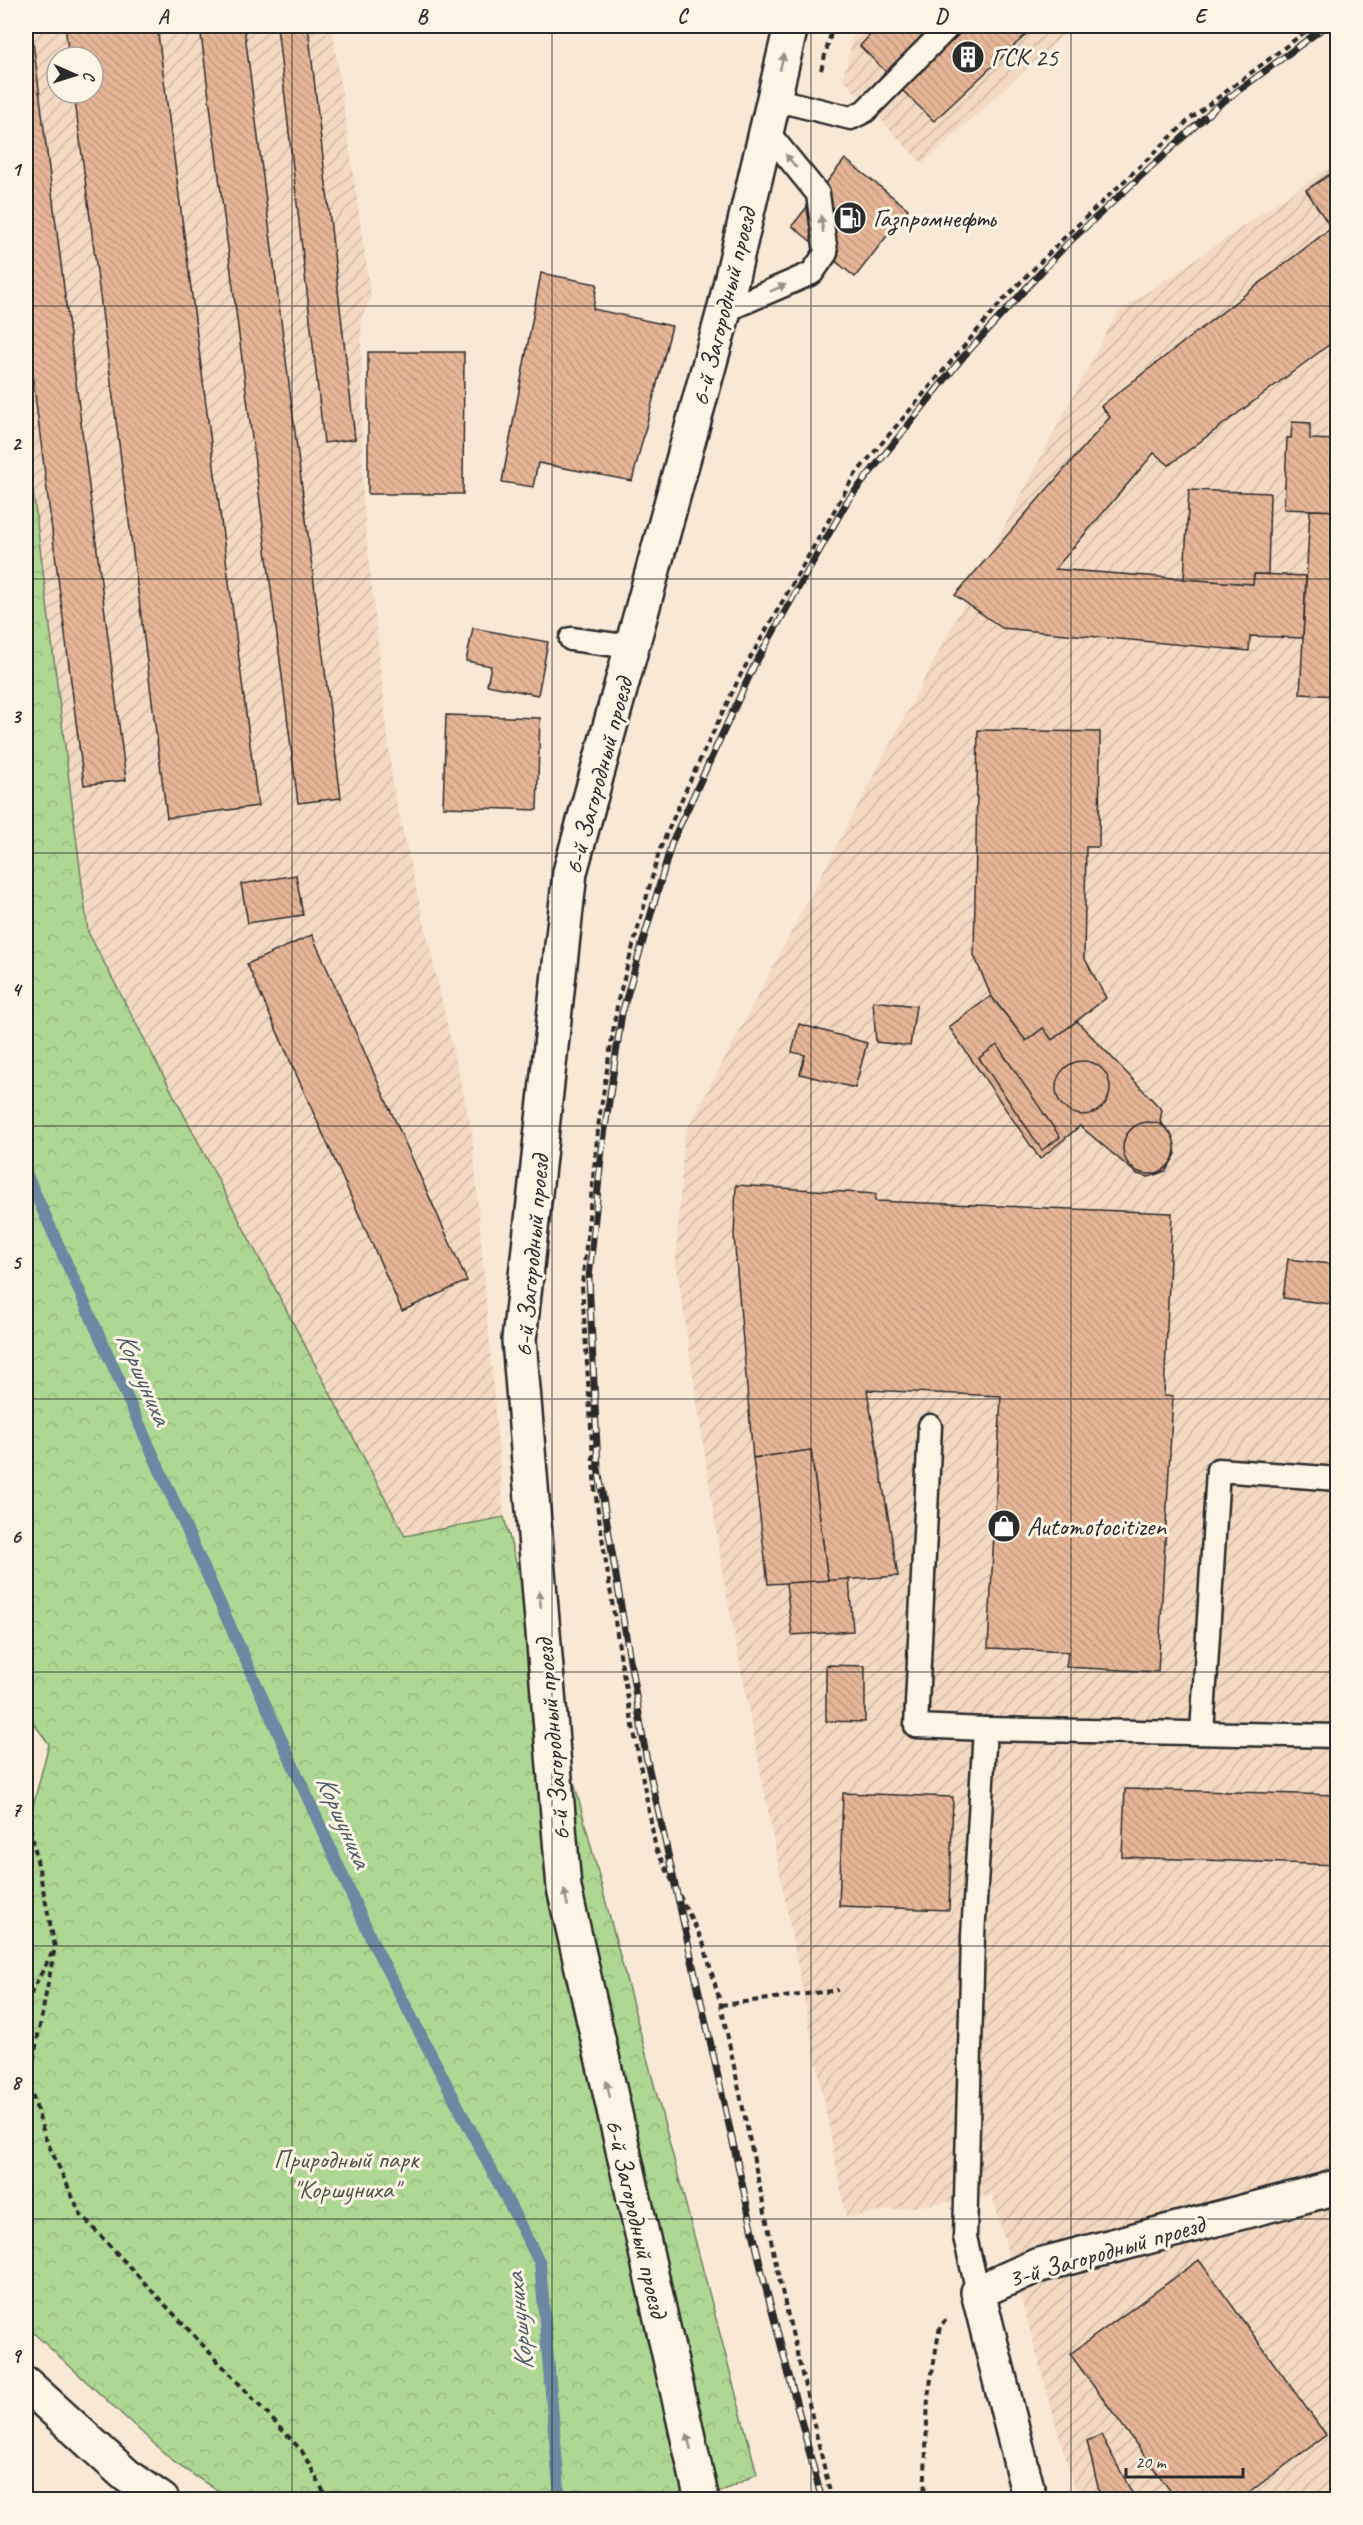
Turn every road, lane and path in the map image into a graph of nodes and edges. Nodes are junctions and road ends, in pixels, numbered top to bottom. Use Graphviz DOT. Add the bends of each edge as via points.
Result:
graph roads {
  1 [pos="791,26"];
  2 [pos="949,26"];
  3 [pos="1314,26"];
  4 [pos="769,114"];
  5 [pos="724,311"];
  6 [pos="571,639"];
  7 [pos="632,647"];
  8 [pos="930,1426"];
  9 [pos="1338,1479"];
  10 [pos="986,1729"];
  11 [pos="1202,1733"];
  12 [pos="1338,1736"];
  13 [pos="26,1807"];
  14 [pos="56,1947"];
  15 [pos="838,1990"];
  16 [pos="721,2005"];
  17 [pos="26,2015"];
  18 [pos="1338,2187"];
  19 [pos="978,2292"];
  20 [pos="26,2384"];
  21 [pos="162,2499"];
  22 [pos="328,2499"];
  23 [pos="702,2499"];
  24 [pos="832,2499"];
  25 [pos="924,2499"];
  26 [pos="1030,2499"];
  4 -- 1 [label="street, 6-й Загородный проезд, one-way"];
  2 -- 4 [label="lane" via="865,111 850,118"];
  3 -- 16 [label="path" via="1191,118 1064,238 1004,299 854,476 741,674 660,849 618,1000 599,1120 583,1307 595,1491 656,1849 703,1942"];
  4 -- 5 [label="street, 6-й Загородный проезд"];
  5 -- 4 [label="lane, one-way" via="812,273 826,253 818,194"];
  5 -- 7 [label="street, 6-й Загородный проезд"];
  6 -- 7 [label="lane"];
  23 -- 7 [label="street, 6-й Загородный проезд, one-way" via="564,1888 519,1340 570,872"];
  8 -- 10 [label="lane" via="916,1726"];
  9 -- 11 [label="lane" via="1218,1470"];
  10 -- 11 [label="lane"];
  10 -- 19 [label="lane" via="973,1936 965,2236"];
  11 -- 12 [label="lane"];
  13 -- 14 [label="path"];
  14 -- 17 [label="path" via="32,1991"];
  14 -- 22 [label="path" via="29,2084 45,2137 81,2215 302,2451"];
  15 -- 16 [label="path"];
  16 -- 24 [label="path" via="779,2278"];
  18 -- 19 [label="street, 3-й Загородный проезд" via="1036,2266"];
  19 -- 25 [label="path" via="940,2326 928,2397"];
  19 -- 26 [label="street, 3-й Загородный проезд"];
  20 -- 21 [label="street" via="126,2475"];
}
